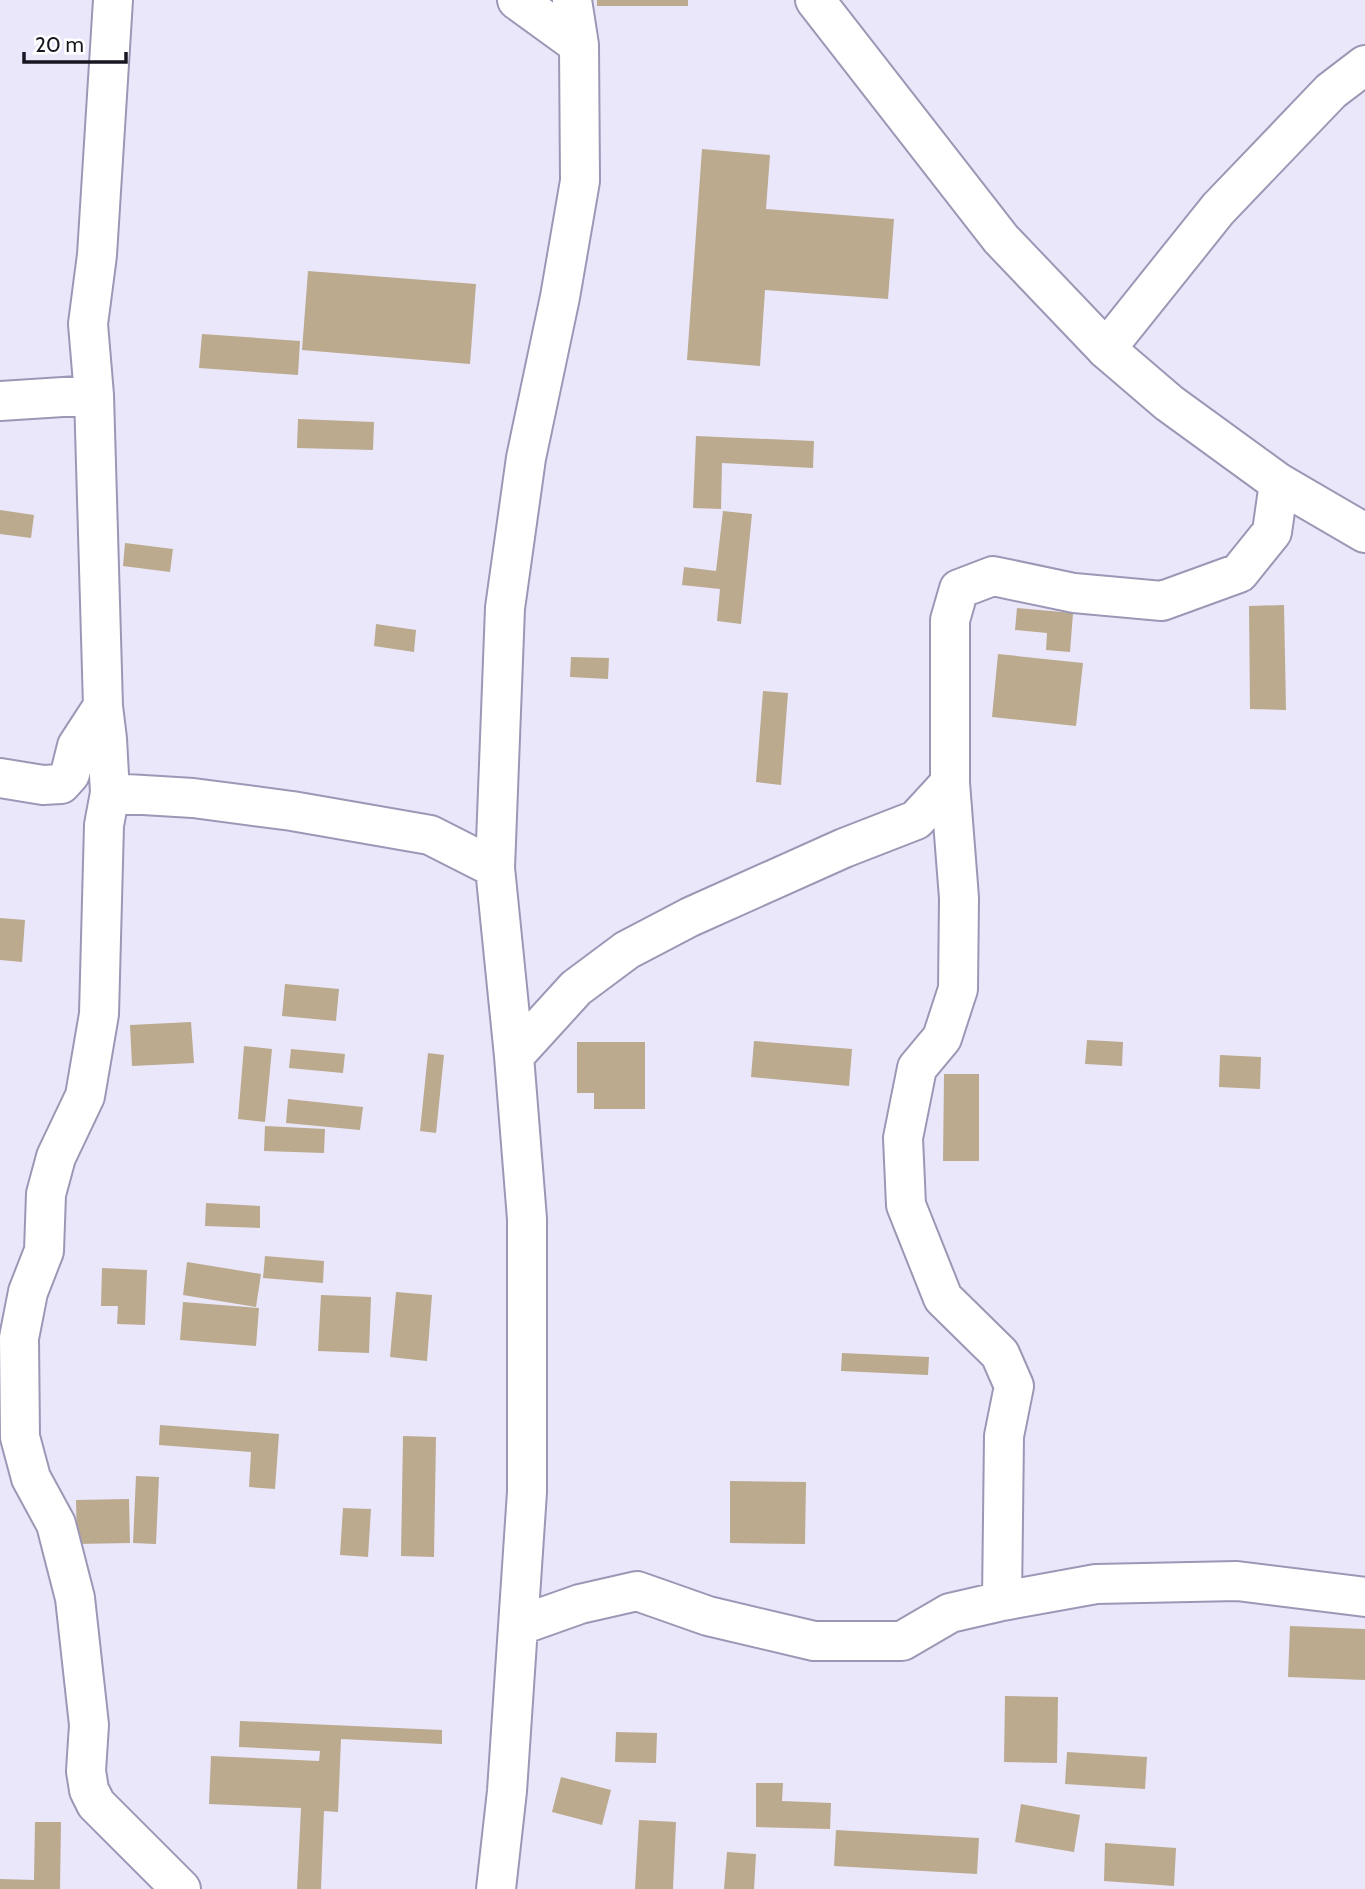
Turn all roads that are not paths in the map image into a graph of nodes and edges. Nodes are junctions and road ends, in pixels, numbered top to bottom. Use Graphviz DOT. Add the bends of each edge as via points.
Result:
graph roads {
  1 [pos="113,0"];
  2 [pos="517,0"];
  3 [pos="572,0"];
  4 [pos="815,0"];
  5 [pos="579,46"];
  6 [pos="1365,65"];
  7 [pos="1106,349"];
  8 [pos="94,395"];
  9 [pos="0,401"];
  10 [pos="1279,483"];
  11 [pos="1365,533"];
  12 [pos="103,706"];
  13 [pos="0,778"];
  14 [pos="950,783"];
  15 [pos="110,793"];
  16 [pos="495,868"];
  17 [pos="514,1056"];
  18 [pos="1365,1597"];
  19 [pos="1002,1601"];
  20 [pos="519,1626"];
  21 [pos="181,1889"];
  22 [pos="496,1889"];
  1 -- 8 [label="street" via="97,255 88,324"];
  2 -- 5 [label="street"];
  3 -- 5 [label="street"];
  4 -- 7 [label="street" via="1000,239"];
  5 -- 16 [label="street" via="580,181 526,458 505,608"];
  6 -- 7 [label="street" via="1331,91 1218,209"];
  7 -- 10 [label="street"];
  8 -- 9 [label="street"];
  8 -- 12 [label="street"];
  10 -- 11 [label="street"];
  10 -- 14 [label="street" via="1272,532 1239,573 1162,601 1074,593 993,576 959,589 950,620"];
  12 -- 13 [label="street" via="77,746 70,774 61,784"];
  12 -- 15 [label="street"];
  14 -- 17 [label="street" via="916,820 844,848 626,950 576,988"];
  14 -- 19 [label="street" via="959,898 958,989 942,1038 917,1068 903,1138 906,1205 943,1298 1000,1354 1014,1386 1004,1436"];
  15 -- 16 [label="street" via="206,799 430,835"];
  15 -- 21 [label="street" via="104,825 99,1014 85,1096 56,1157 46,1194 44,1251 28,1292 19,1338 20,1437 31,1478 56,1524 75,1598 89,1725 89,1790 96,1804"];
  16 -- 17 [label="street"];
  17 -- 20 [label="street" via="527,1219 527,1492"];
  18 -- 19 [label="street" via="1237,1581 1096,1584"];
  19 -- 20 [label="street" via="950,1614 902,1641 814,1641 708,1616 637,1591 580,1604"];
  20 -- 22 [label="street"];
}
